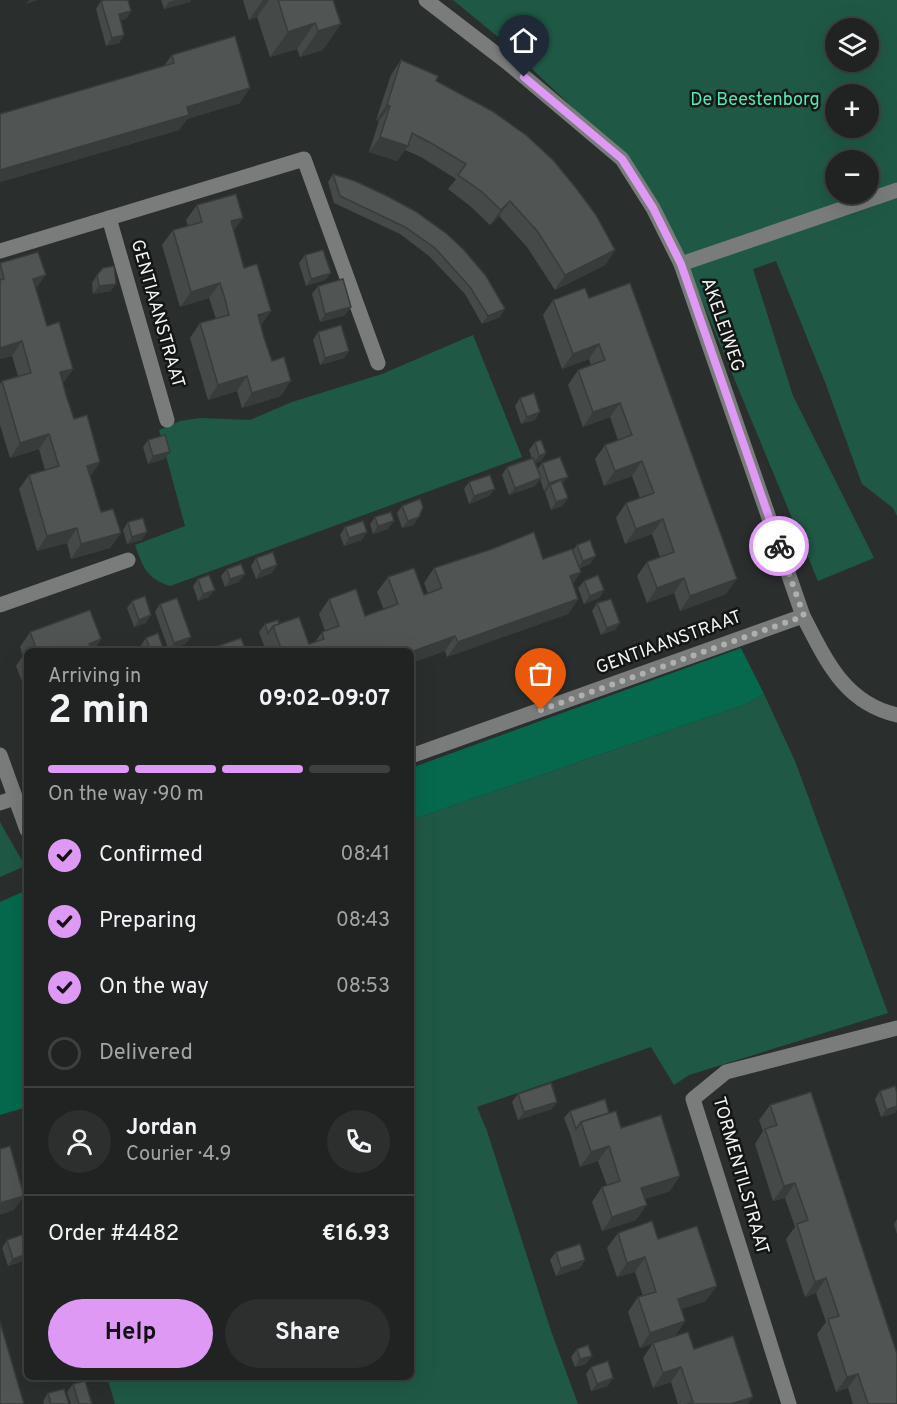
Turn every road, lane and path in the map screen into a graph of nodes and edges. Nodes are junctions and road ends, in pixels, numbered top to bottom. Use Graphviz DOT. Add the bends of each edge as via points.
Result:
graph roads {
  1 [pos="426,0"];
  2 [pos="897,190"];
  3 [pos="109,218"];
  4 [pos="0,251"];
  5 [pos="681,264"];
  6 [pos="378,363"];
  7 [pos="167,420"];
  8 [pos="128,560"];
  9 [pos="0,605"];
  10 [pos="804,616"];
  11 [pos="897,715"];
  12 [pos="0,755"];
  13 [pos="414,755"];
  14 [pos="15,798"];
  15 [pos="0,803"];
  16 [pos="24,822"];
  17 [pos="897,1028"];
  18 [pos="789,1404"];
  1 -- 5 [label="street, AKELEIWEG" via="622,159 653,208"];
  2 -- 5 [label="street"];
  3 -- 4 [label="street"];
  3 -- 6 [label="street" via="304,159"];
  3 -- 7 [label="street, GENTIAANSTRAAT"];
  5 -- 10 [label="street, AKELEIWEG"];
  8 -- 9 [label="street"];
  10 -- 11 [label="street, AKELEIWEG" via="839,680 872,706"];
  10 -- 13 [label="street, GENTIAANSTRAAT"];
  12 -- 14 [label="street"];
  14 -- 15 [label="street"];
  14 -- 16 [label="street"];
  17 -- 18 [label="street, TORMENTILSTRAAT" via="726,1072 693,1099"];
}
